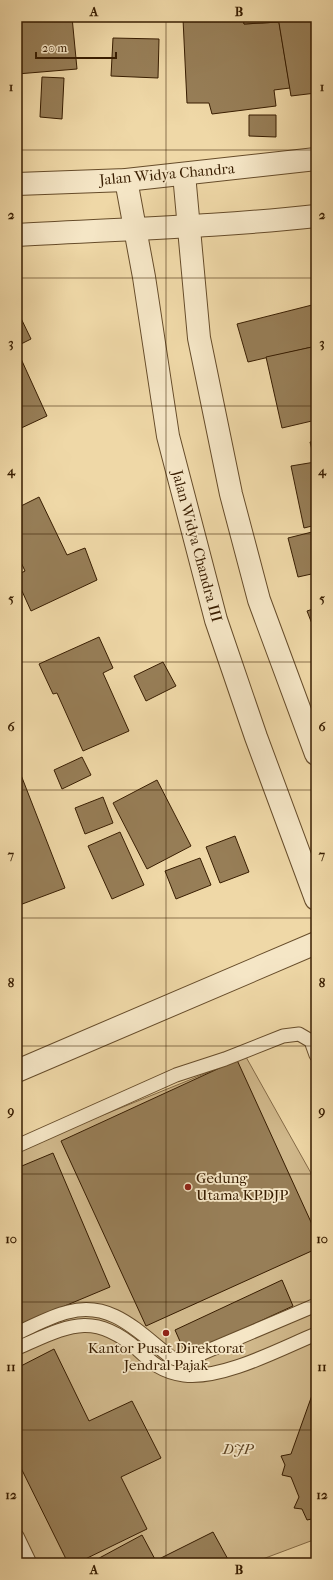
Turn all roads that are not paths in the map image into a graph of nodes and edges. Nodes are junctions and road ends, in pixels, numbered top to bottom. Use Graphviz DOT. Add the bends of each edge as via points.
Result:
graph roads {
  1 [pos="316,159"];
  2 [pos="184,174"];
  3 [pos="126,180"];
  4 [pos="17,184"];
  5 [pos="316,216"];
  6 [pos="191,227"];
  7 [pos="134,228"];
  8 [pos="17,235"];
  9 [pos="316,754"];
  10 [pos="316,899"];
  11 [pos="316,943"];
  12 [pos="316,1055"];
  13 [pos="17,1072"];
  14 [pos="17,1146"];
  15 [pos="316,1305"];
  16 [pos="17,1333"];
  17 [pos="316,1334"];
  18 [pos="17,1348"];
  19 [pos="17,1536"];
  20 [pos="30,1563"];
  1 -- 2 [label="street, Jalan Widya Chandra"];
  2 -- 3 [label="street, Jalan Widya Chandra"];
  2 -- 6 [label="street"];
  3 -- 4 [label="street, Jalan Widya Chandra"];
  3 -- 7 [label="street, Jalan Widya Chandra III"];
  5 -- 6 [label="street"];
  6 -- 7 [label="street"];
  6 -- 9 [label="street" via="199,338 231,494 259,600"];
  7 -- 8 [label="street"];
  7 -- 10 [label="street, Jalan Widya Chandra III" via="168,436 216,620"];
  11 -- 13 [label="street"];
  12 -- 14 [label="lane" via="311,1041 299,1034 283,1036 226,1059 176,1075"];
  15 -- 16 [label="lane" via="191,1358 180,1360 172,1358 118,1316 93,1308 68,1312"];
  17 -- 18 [label="lane" via="229,1370 196,1376 158,1368 131,1344 107,1329 89,1324 71,1326"];
  19 -- 20 [label="lane"];
}
